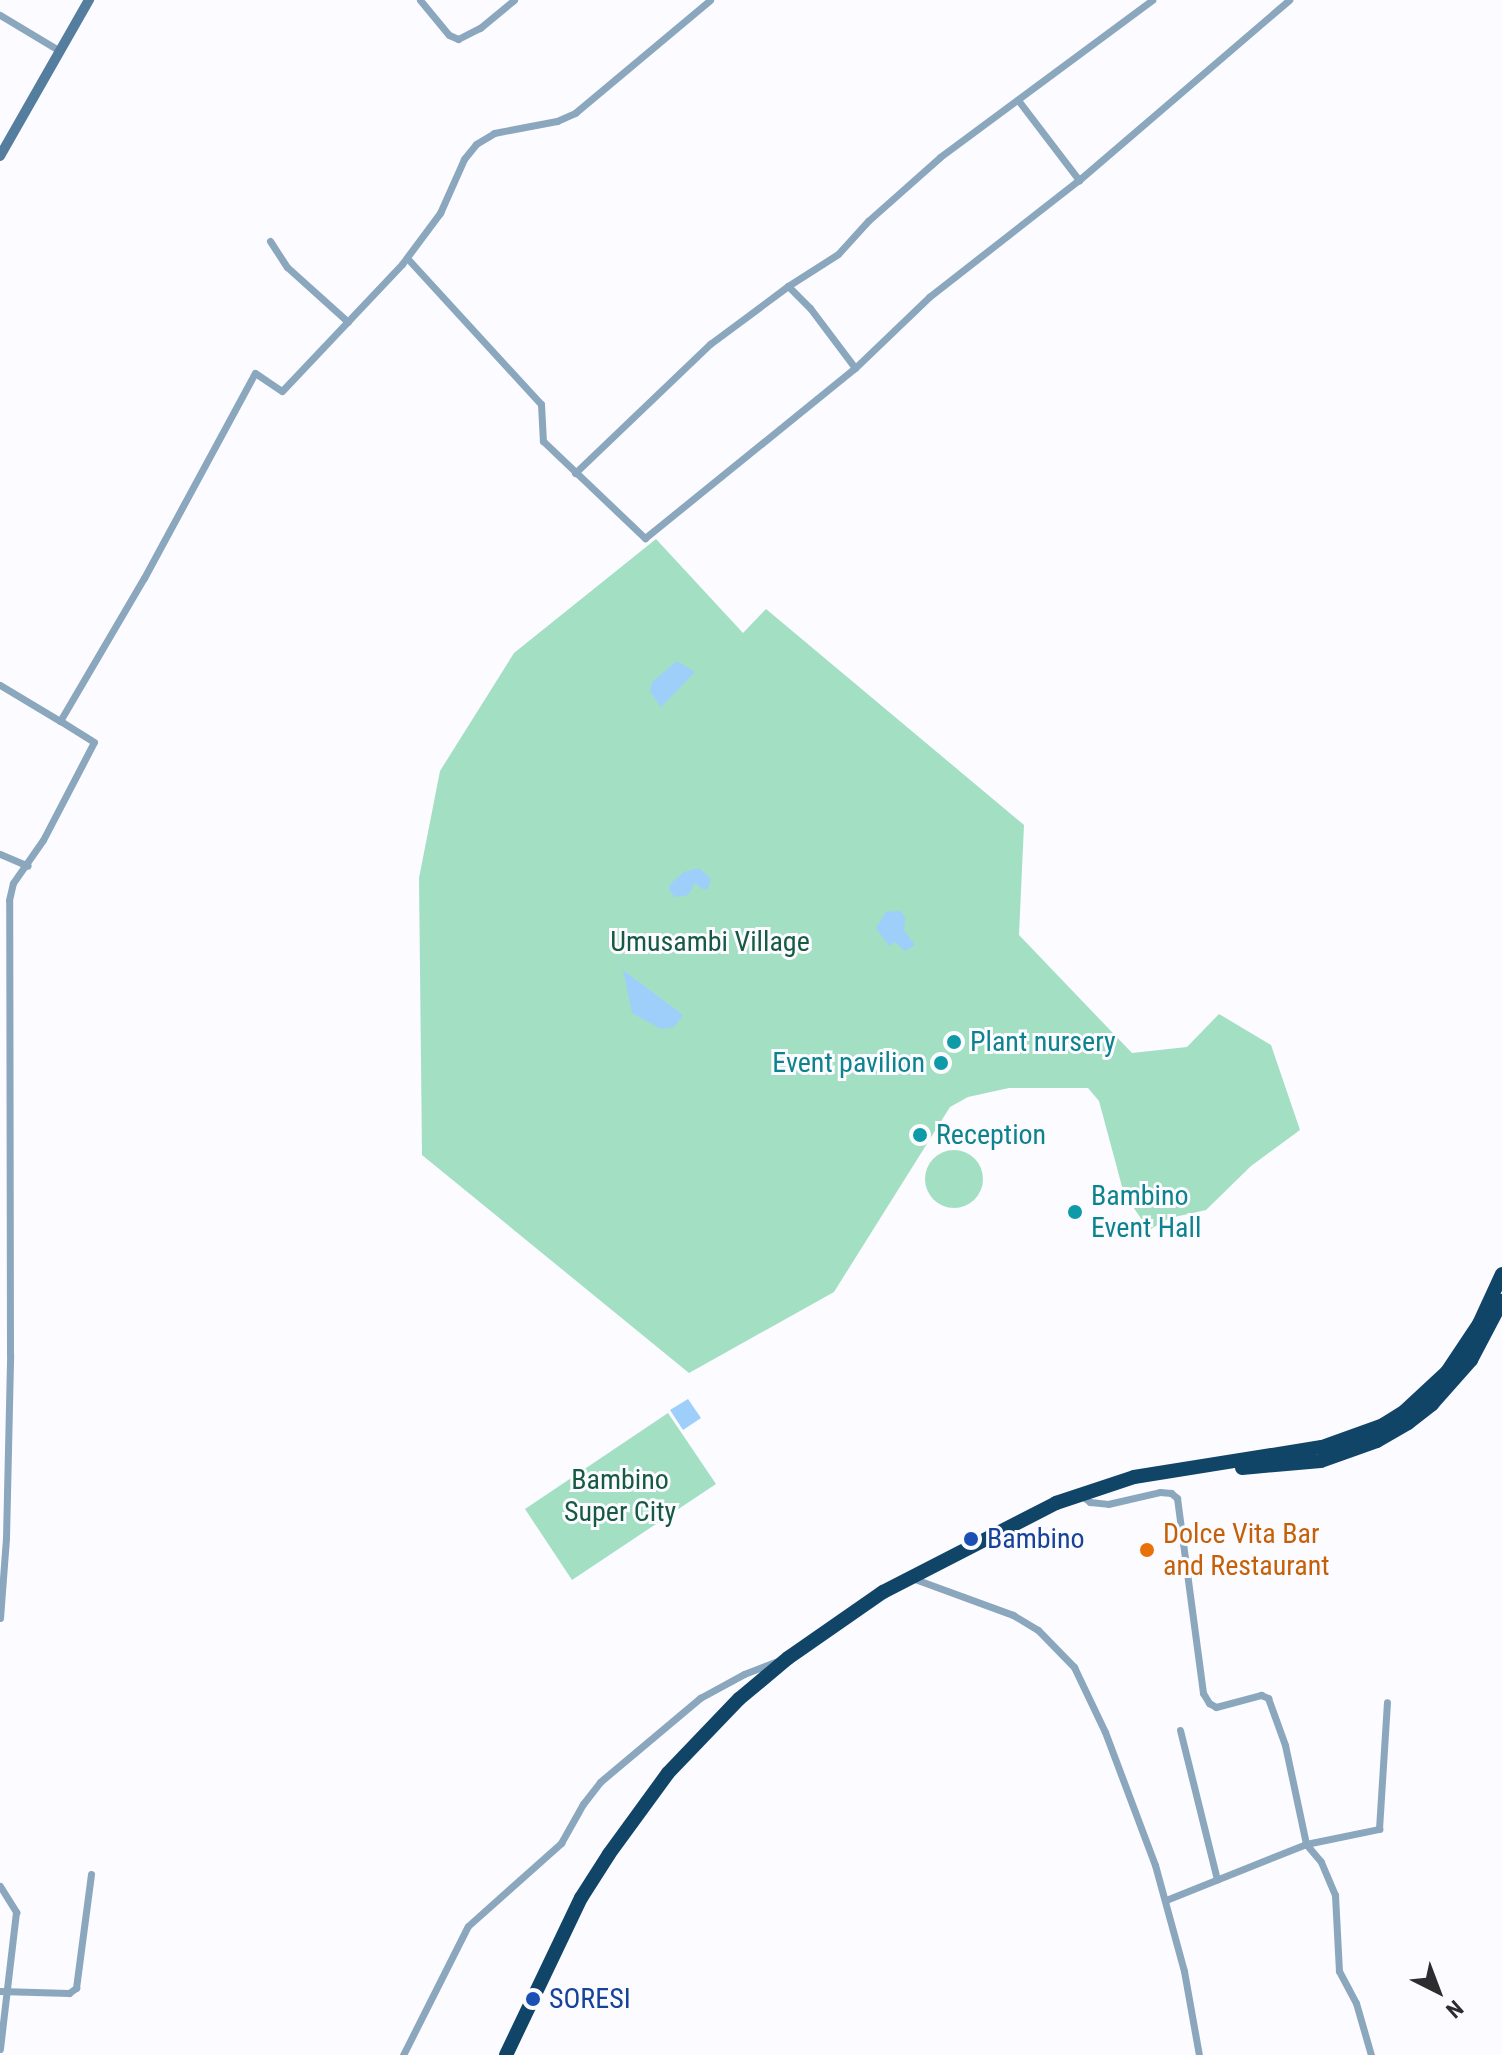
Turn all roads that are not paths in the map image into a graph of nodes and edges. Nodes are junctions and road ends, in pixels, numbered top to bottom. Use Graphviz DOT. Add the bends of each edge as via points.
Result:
graph roads {
  1 [pos="89,0"];
  2 [pos="420,0"];
  3 [pos="514,0"];
  4 [pos="710,0"];
  5 [pos="1150,0"];
  6 [pos="1289,0"];
  7 [pos="0,15"];
  8 [pos="60,51"];
  9 [pos="1018,100"];
  10 [pos="0,156"];
  11 [pos="1079,180"];
  12 [pos="270,241"];
  13 [pos="407,258"];
  14 [pos="788,286"];
  15 [pos="348,322"];
  16 [pos="855,368"];
  17 [pos="575,473"];
  18 [pos="0,685"];
  19 [pos="60,721"];
  20 [pos="0,854"];
  21 [pos="28,866"];
  22 [pos="1502,1274"];
  23 [pos="1502,1301"];
  24 [pos="1198,1468"];
  25 [pos="1079,1494"];
  26 [pos="910,1577"];
  27 [pos="0,1618"];
  28 [pos="788,1658"];
  29 [pos="1387,1702"];
  30 [pos="1180,1730"];
  31 [pos="1306,1844"];
  32 [pos="91,1874"];
  33 [pos="1217,1880"];
  34 [pos="0,1886"];
  35 [pos="1166,1900"];
  36 [pos="3,1991"];
  37 [pos="0,2049"];
  38 [pos="403,2055"];
  39 [pos="506,2055"];
  40 [pos="1199,2055"];
  41 [pos="1371,2055"];
  1 -- 8 [label="street"];
  2 -- 3 [label="street" via="458,39"];
  4 -- 13 [label="street" via="575,113 494,133 476,144 440,213"];
  5 -- 9 [label="street"];
  6 -- 11 [label="street"];
  7 -- 8 [label="street"];
  8 -- 10 [label="street"];
  9 -- 11 [label="street"];
  9 -- 14 [label="street" via="892,198 838,254"];
  11 -- 16 [label="street" via="929,297"];
  12 -- 15 [label="street" via="287,267"];
  13 -- 15 [label="street"];
  13 -- 17 [label="street" via="541,404 542,438"];
  14 -- 16 [label="street"];
  14 -- 17 [label="street" via="710,344"];
  15 -- 19 [label="street" via="282,391 255,373"];
  16 -- 17 [label="street" via="645,538"];
  18 -- 19 [label="street"];
  19 -- 21 [label="street" via="94,742"];
  20 -- 21 [label="street"];
  21 -- 27 [label="street" via="13,883 9,900 10,1355"];
  22 -- 24 [label="highway" via="1462,1352 1405,1411 1356,1437 1322,1447"];
  23 -- 24 [label="highway" via="1492,1326 1452,1383 1408,1423 1377,1441 1291,1466"];
  24 -- 25 [label="highway" via="1134,1477"];
  25 -- 26 [label="highway"];
  25 -- 31 [label="street" via="1108,1504 1160,1492 1175,1494 1203,1693 1216,1707 1267,1696 1285,1745"];
  26 -- 28 [label="highway"];
  26 -- 35 [label="street" via="1013,1615 1038,1630 1074,1667 1122,1775"];
  28 -- 38 [label="street" via="700,1698 600,1782 561,1843 468,1926"];
  28 -- 39 [label="highway" via="678,1762 609,1854 581,1898"];
  29 -- 31 [label="street" via="1379,1829"];
  30 -- 33 [label="street"];
  31 -- 33 [label="street"];
  31 -- 41 [label="street" via="1321,1862 1335,1895 1339,1971 1356,2003"];
  32 -- 36 [label="street" via="76,1988 69,1993"];
  33 -- 35 [label="street"];
  34 -- 36 [label="street" via="16,1912"];
  35 -- 40 [label="street"];
  36 -- 37 [label="street"];
}
